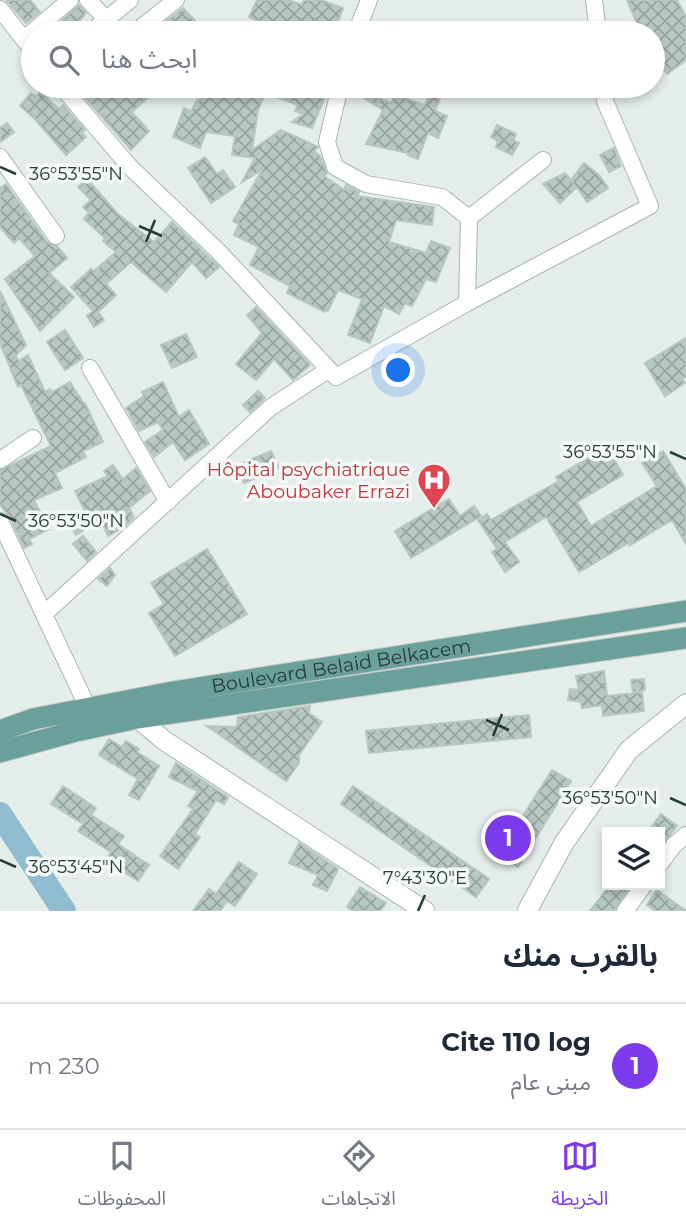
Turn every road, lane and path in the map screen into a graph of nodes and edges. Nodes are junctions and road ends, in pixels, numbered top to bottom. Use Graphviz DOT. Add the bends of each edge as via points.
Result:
graph roads {
  1 [pos="70,0"];
  2 [pos="88,0"];
  3 [pos="130,0"];
  4 [pos="176,0"];
  5 [pos="369,0"];
  6 [pos="594,0"];
  7 [pos="0,9"];
  8 [pos="107,20"];
  9 [pos="51,21"];
  10 [pos="149,21"];
  11 [pos="361,21"];
  12 [pos="597,21"];
  13 [pos="21,35"];
  14 [pos="73,98"];
  15 [pos="337,98"];
  16 [pos="605,98"];
  17 [pos="0,157"];
  18 [pos="543,160"];
  19 [pos="469,218"];
  20 [pos="56,236"];
  21 [pos="467,303"];
  22 [pos="90,368"];
  23 [pos="328,370"];
  24 [pos="33,438"];
  25 [pos="0,460"];
  26 [pos="168,502"];
  27 [pos="0,522"];
  28 [pos="686,611"];
  29 [pos="44,614"];
  30 [pos="686,638"];
  31 [pos="686,704"];
  32 [pos="88,708"];
  33 [pos="131,710"];
  34 [pos="1,728"];
  35 [pos="0,752"];
  36 [pos="686,835"];
  37 [pos="665,857"];
  38 [pos="640,890"];
  39 [pos="425,911"];
  40 [pos="527,911"];
  41 [pos="625,911"];
  1 -- 9 [label="street"];
  2 -- 8 [label="street"];
  3 -- 8 [label="street"];
  4 -- 10 [label="street"];
  5 -- 11 [label="street"];
  6 -- 12 [label="street"];
  7 -- 13 [label="street"];
  14 -- 23 [label="street" via="130,167 218,251"];
  15 -- 19 [label="street" via="327,142 335,167 366,184 442,197"];
  16 -- 21 [label="street" via="650,206"];
  17 -- 20 [label="street"];
  18 -- 19 [label="street"];
  19 -- 21 [label="street"];
  21 -- 23 [label="street" via="336,377"];
  22 -- 26 [label="street"];
  23 -- 26 [label="street" via="271,407"];
  24 -- 25 [label="street"];
  26 -- 29 [label="street"];
  27 -- 29 [label="street"];
  28 -- 33 [label="main road, Boulevard Belaid Belkacem"];
  29 -- 32 [label="street"];
  30 -- 33 [label="main road, Boulevard Belaid Belkacem"];
  31 -- 40 [label="street" via="629,750 564,843"];
  32 -- 33 [label="main road, Boulevard Belaid Belkacem"];
  32 -- 34 [label="main road, Boulevard Belaid Belkacem"];
  33 -- 35 [label="main road, Boulevard Belaid Belkacem"];
  33 -- 39 [label="street" via="165,741"];
  36 -- 37 [label="street"];
  38 -- 41 [label="street"];
}
